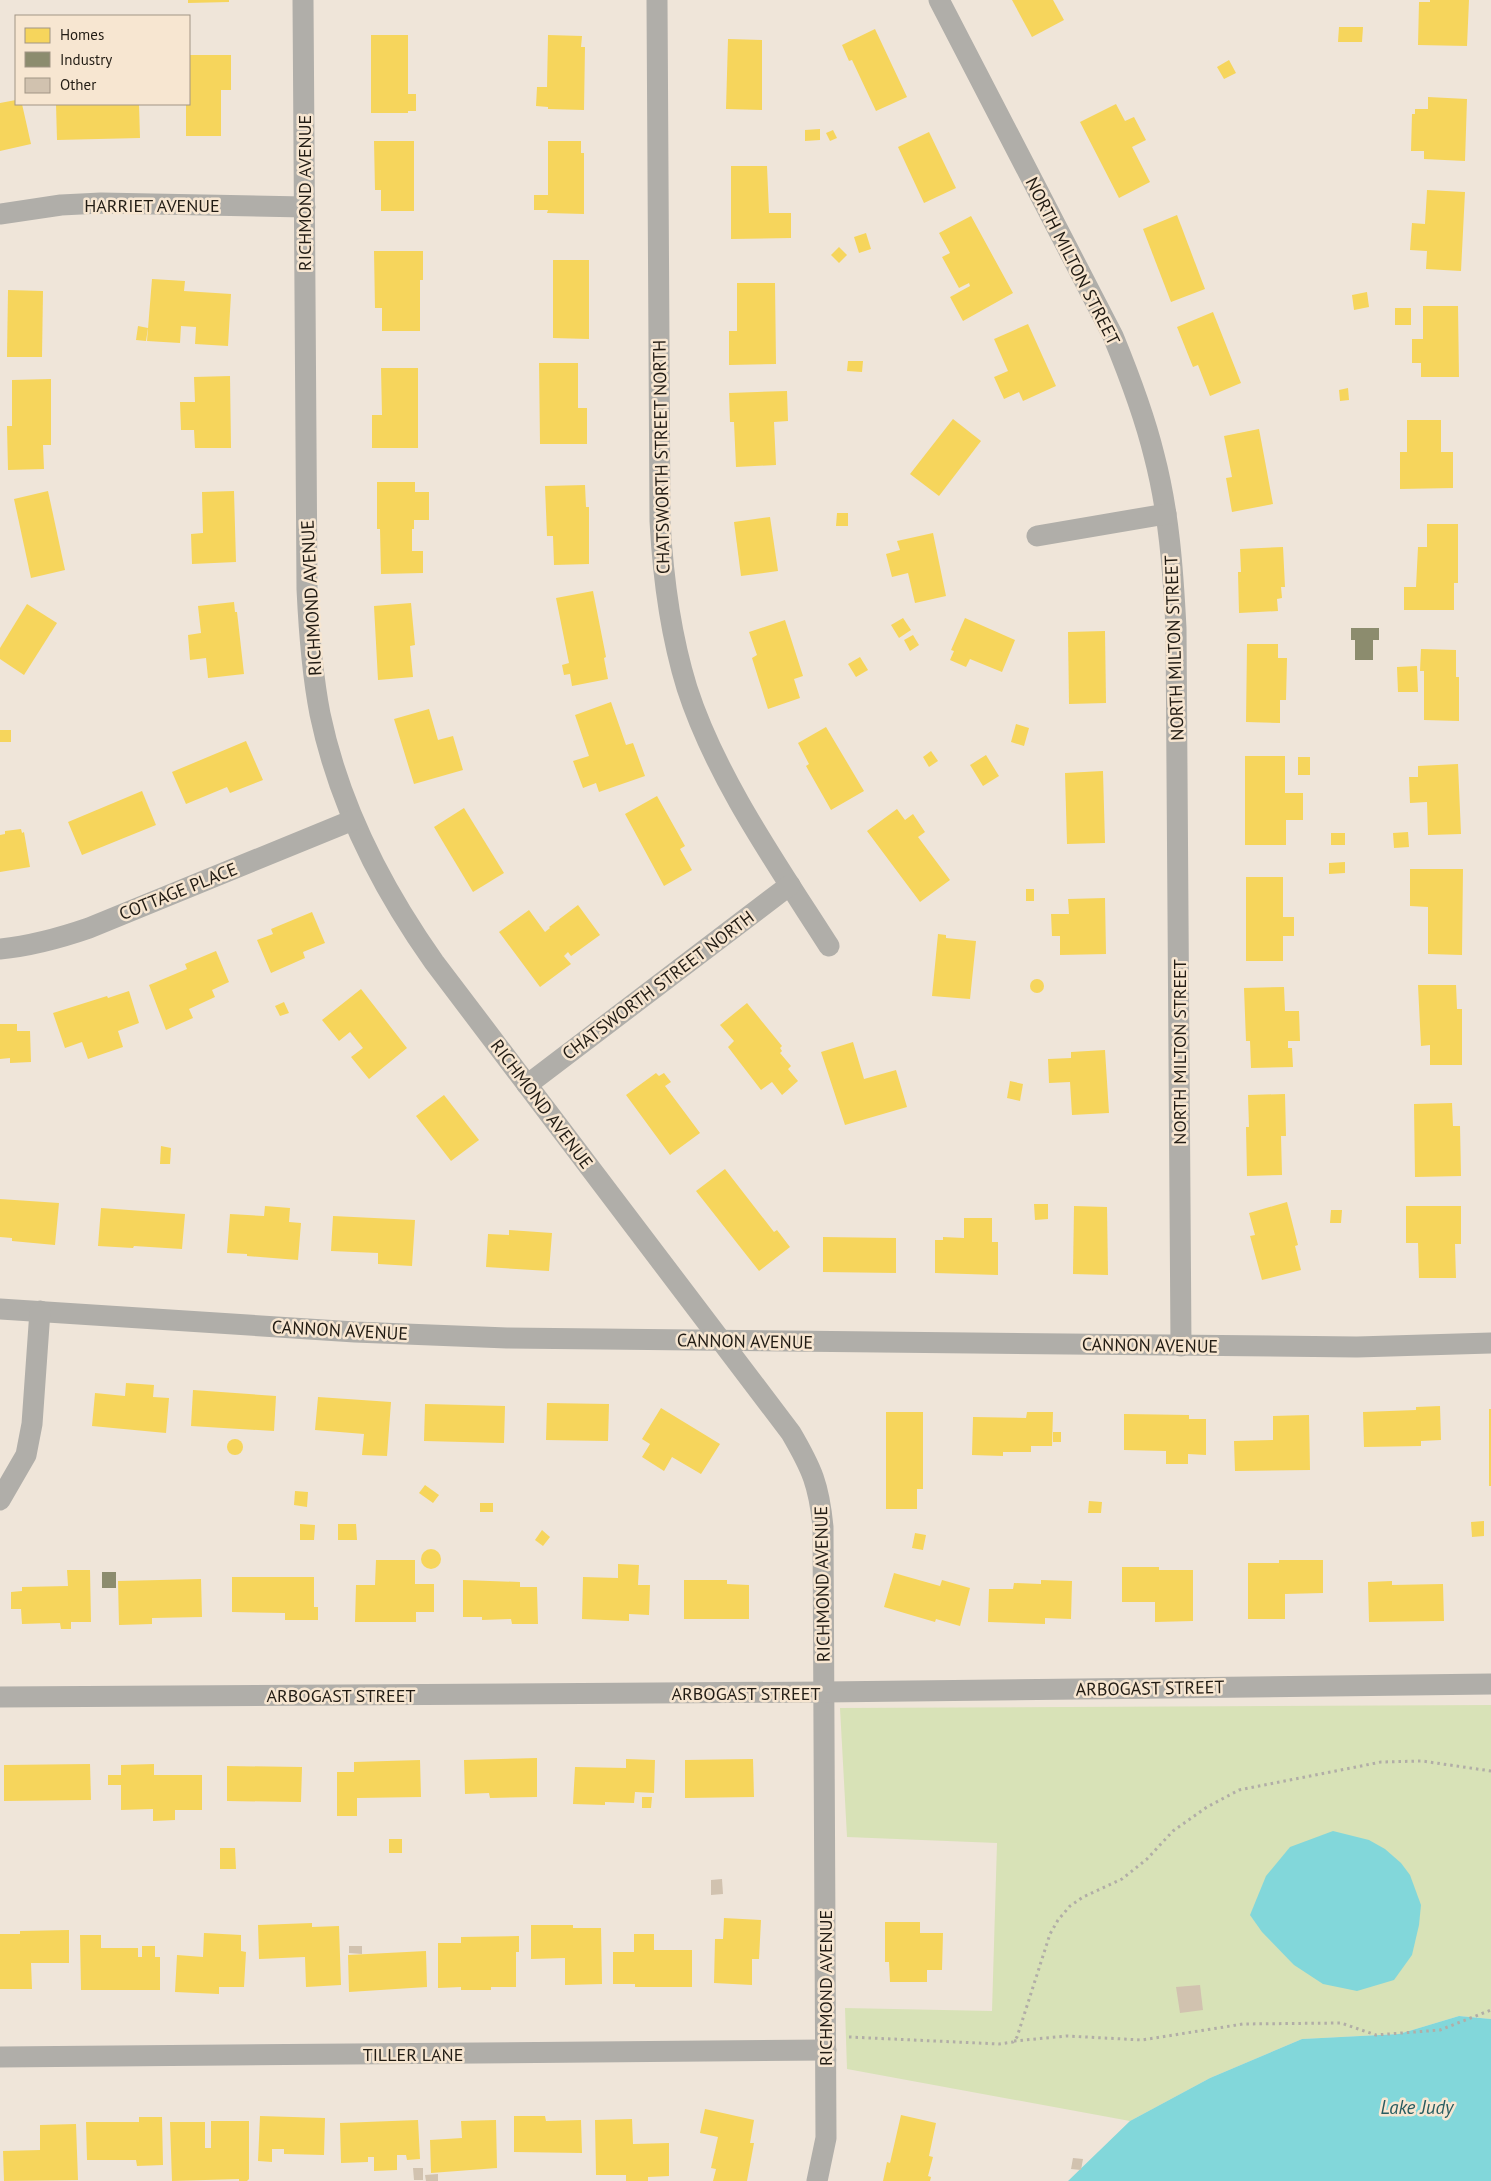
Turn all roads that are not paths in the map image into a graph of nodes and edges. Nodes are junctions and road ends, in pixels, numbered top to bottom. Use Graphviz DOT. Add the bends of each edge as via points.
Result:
graph roads {
  1 [pos="303,0"];
  2 [pos="657,0"];
  3 [pos="940,0"];
  4 [pos="305,207"];
  5 [pos="0,214"];
  6 [pos="1166,514"];
  7 [pos="1037,536"];
  8 [pos="353,820"];
  9 [pos="790,885"];
  10 [pos="829,946"];
  11 [pos="0,949"];
  12 [pos="527,1085"];
  13 [pos="0,1309"];
  14 [pos="40,1311"];
  15 [pos="721,1340"];
  16 [pos="1491,1343"];
  17 [pos="1180,1346"];
  18 [pos="0,1500"];
  19 [pos="1491,1684"];
  20 [pos="824,1692"];
  21 [pos="0,1697"];
  22 [pos="826,2044"];
  23 [pos="0,2057"];
  24 [pos="817,2181"];
  1 -- 4 [label="street, RICHMOND AVENUE"];
  2 -- 9 [label="street, CHATSWORTH STREET NORTH" via="663,578 675,643 708,742"];
  3 -- 6 [label="street, NORTH MILTON STREET" via="1113,336 1136,393 1154,455"];
  4 -- 5 [label="street, HARRIET AVENUE" via="100,203"];
  4 -- 8 [label="street, RICHMOND AVENUE" via="310,651 320,714"];
  6 -- 7 [label="street"];
  6 -- 17 [label="street, NORTH MILTON STREET" via="1173,562 1176,628"];
  8 -- 11 [label="street, COTTAGE PLACE" via="89,928 61,938"];
  8 -- 12 [label="street, RICHMOND AVENUE" via="406,923"];
  9 -- 10 [label="street, CHATSWORTH STREET NORTH"];
  9 -- 12 [label="street, CHATSWORTH STREET NORTH"];
  12 -- 15 [label="street, RICHMOND AVENUE"];
  13 -- 14 [label="street, CANNON AVENUE"];
  14 -- 15 [label="street, CANNON AVENUE" via="355,1332 506,1338"];
  14 -- 18 [label="street" via="32,1424 27,1448"];
  15 -- 17 [label="street, CANNON AVENUE"];
  15 -- 20 [label="street, RICHMOND AVENUE" via="791,1433 811,1466 820,1497 823,1527"];
  16 -- 17 [label="street, CANNON AVENUE" via="1357,1348"];
  19 -- 20 [label="street, ARBOGAST STREET"];
  20 -- 21 [label="street, ARBOGAST STREET"];
  20 -- 22 [label="street, RICHMOND AVENUE"];
  22 -- 23 [label="street, TILLER LANE"];
  22 -- 24 [label="street, RICHMOND AVENUE" via="826,2138"];
}
